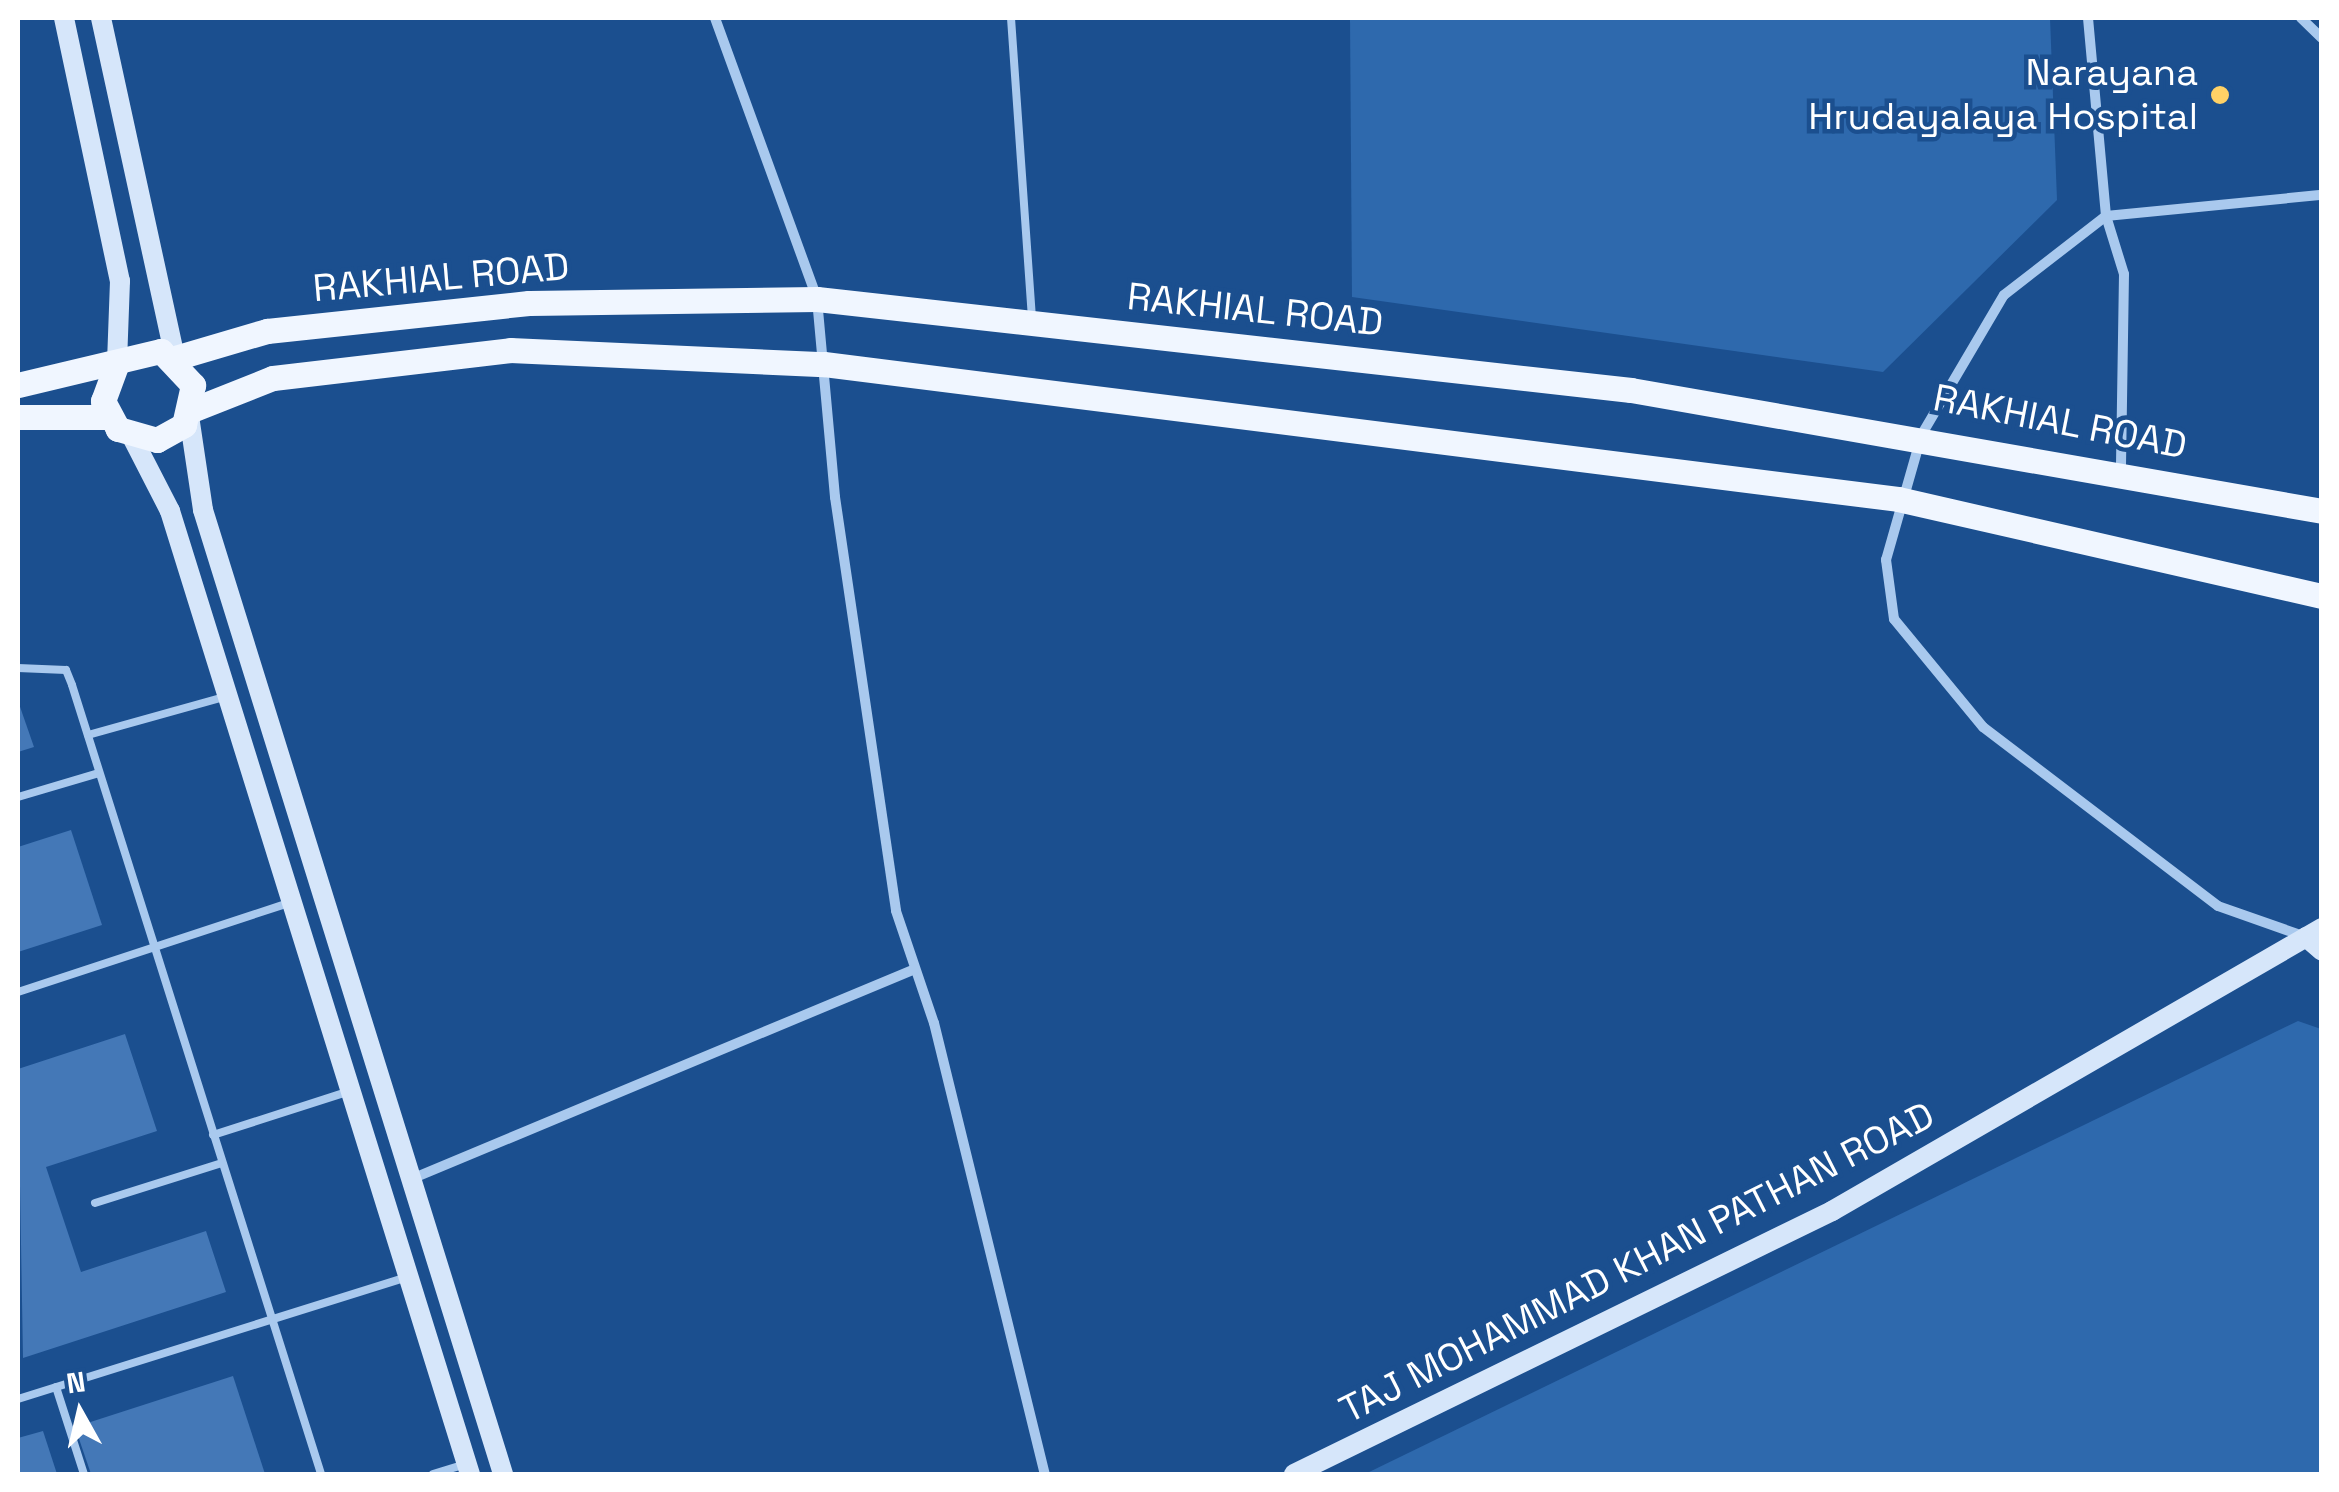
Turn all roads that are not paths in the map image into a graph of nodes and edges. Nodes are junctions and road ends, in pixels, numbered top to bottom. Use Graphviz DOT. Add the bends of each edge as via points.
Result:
graph roads {
  1 [pos="64,18"];
  2 [pos="101,18"];
  3 [pos="715,18"];
  4 [pos="1011,18"];
  5 [pos="2088,18"];
  6 [pos="2300,18"];
  7 [pos="2322,38"];
  8 [pos="2322,194"];
  9 [pos="2106,216"];
  10 [pos="818,299"];
  11 [pos="1032,322"];
  12 [pos="176,358"];
  13 [pos="116,363"];
  14 [pos="824,364"];
  15 [pos="18,385"];
  16 [pos="190,413"];
  17 [pos="18,417"];
  18 [pos="108,417"];
  19 [pos="1922,434"];
  20 [pos="132,437"];
  21 [pos="2121,471"];
  22 [pos="1898,499"];
  23 [pos="2322,511"];
  24 [pos="2322,596"];
  25 [pos="18,668"];
  26 [pos="228,696"];
  27 [pos="88,735"];
  28 [pos="100,773"];
  29 [pos="18,797"];
  30 [pos="291,902"];
  31 [pos="2316,939"];
  32 [pos="152,947"];
  33 [pos="915,969"];
  34 [pos="18,992"];
  35 [pos="350,1091"];
  36 [pos="213,1135"];
  37 [pos="222,1164"];
  38 [pos="406,1181"];
  39 [pos="95,1202"];
  40 [pos="404,1278"];
  41 [pos="272,1319"];
  42 [pos="56,1387"];
  43 [pos="18,1398"];
  44 [pos="468,1469"];
  45 [pos="84,1474"];
  46 [pos="321,1474"];
  47 [pos="433,1474"];
  48 [pos="503,1474"];
  49 [pos="1045,1474"];
  50 [pos="1294,1474"];
  1 -- 13 [label="main road" via="120,282"];
  2 -- 12 [label="main road"];
  3 -- 10 [label="street"];
  4 -- 11 [label="lane"];
  5 -- 9 [label="street"];
  6 -- 7 [label="street"];
  8 -- 9 [label="street"];
  9 -- 19 [label="street" via="2004,295"];
  9 -- 21 [label="street" via="2124,274"];
  10 -- 11 [label="main road, RAKHIAL ROAD"];
  10 -- 12 [label="main road, RAKHIAL ROAD" via="529,304 267,331"];
  10 -- 14 [label="street"];
  11 -- 19 [label="main road, RAKHIAL ROAD" via="1631,390"];
  12 -- 13 [label="main road" via="145,350"];
  12 -- 16 [label="main road" via="193,385"];
  13 -- 15 [label="main road"];
  13 -- 18 [label="main road" via="104,385"];
  14 -- 16 [label="main road, RAKHIAL ROAD" via="510,350 273,378"];
  14 -- 22 [label="main road, RAKHIAL ROAD"];
  14 -- 33 [label="street" via="869,738 896,911"];
  16 -- 20 [label="main road" via="157,440"];
  16 -- 38 [label="main road" via="203,510"];
  17 -- 18 [label="main road"];
  18 -- 20 [label="main road"];
  19 -- 21 [label="main road, RAKHIAL ROAD"];
  19 -- 22 [label="street"];
  20 -- 26 [label="main road" via="170,511"];
  21 -- 23 [label="main road, RAKHIAL ROAD"];
  22 -- 24 [label="main road, RAKHIAL ROAD"];
  22 -- 31 [label="street" via="1886,560 1894,619 1984,727 2218,906"];
  25 -- 27 [label="lane" via="66,670"];
  26 -- 27 [label="lane"];
  26 -- 30 [label="main road"];
  27 -- 28 [label="lane"];
  28 -- 29 [label="lane"];
  28 -- 32 [label="lane"];
  30 -- 32 [label="lane"];
  30 -- 35 [label="main road"];
  31 -- 50 [label="main road, TAJ MOHAMMAD KHAN PATHAN ROAD" via="1832,1211"];
  32 -- 34 [label="lane"];
  32 -- 36 [label="lane"];
  33 -- 38 [label="street"];
  33 -- 49 [label="street"];
  35 -- 36 [label="lane"];
  35 -- 40 [label="main road"];
  36 -- 37 [label="lane"];
  37 -- 39 [label="lane"];
  37 -- 41 [label="lane"];
  38 -- 48 [label="main road"];
  40 -- 41 [label="lane"];
  40 -- 44 [label="main road"];
  41 -- 42 [label="lane"];
  41 -- 46 [label="lane"];
  42 -- 43 [label="lane"];
  42 -- 45 [label="lane"];
  44 -- 47 [label="lane"];
}
